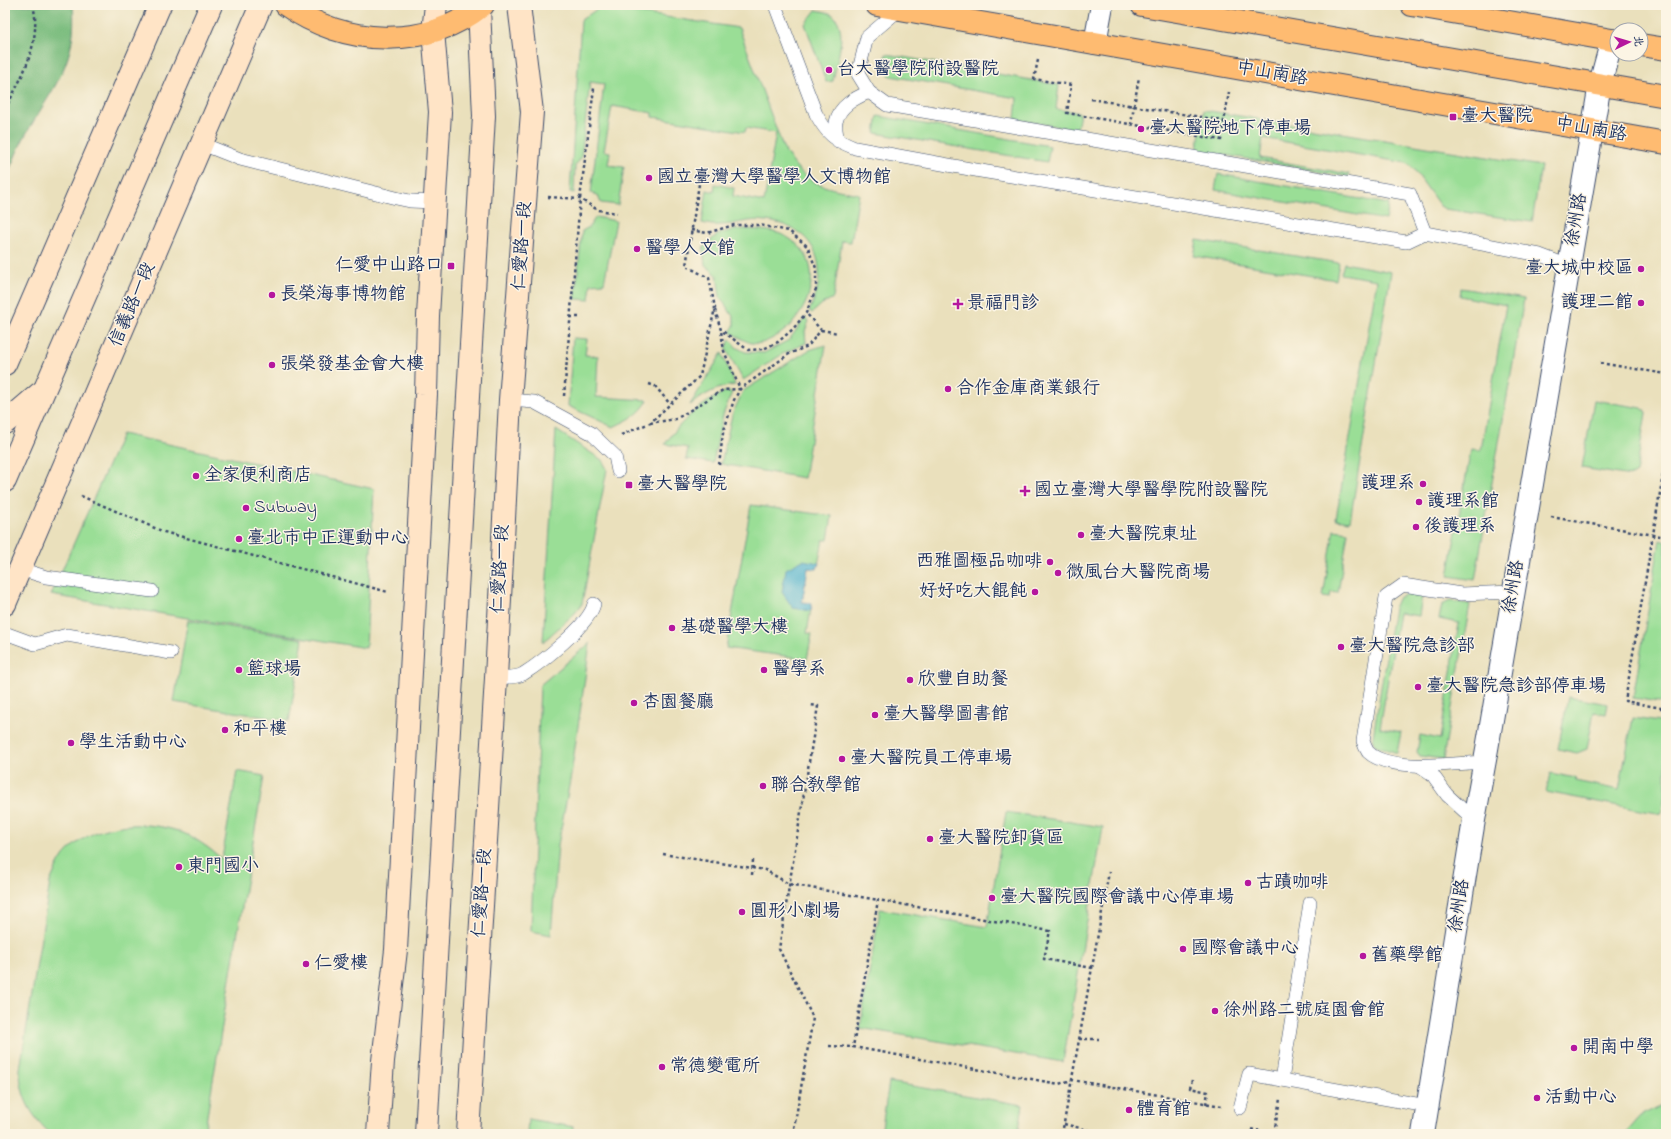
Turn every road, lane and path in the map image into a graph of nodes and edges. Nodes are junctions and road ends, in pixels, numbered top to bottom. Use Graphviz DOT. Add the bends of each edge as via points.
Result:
graph roads {
  1 [pos="33,5"];
  2 [pos="160,5"];
  3 [pos="211,5"];
  4 [pos="261,5"];
  5 [pos="286,5"];
  6 [pos="436,5"];
  7 [pos="519,5"];
  8 [pos="775,5"];
  9 [pos="877,5"];
  10 [pos="1102,5"];
  11 [pos="1142,5"];
  12 [pos="1412,5"];
  13 [pos="479,6"];
  14 [pos="900,9"];
  15 [pos="433,31"];
  16 [pos="1609,40"];
  17 [pos="1095,43"];
  18 [pos="1649,46"];
  19 [pos="1666,49"];
  20 [pos="1609,58"];
  21 [pos="1038,60"];
  22 [pos="1139,77"];
  23 [pos="1600,84"];
  24 [pos="594,88"];
  25 [pos="869,92"];
  26 [pos="1229,92"];
  27 [pos="1666,96"];
  28 [pos="1113,102"];
  29 [pos="1128,105"];
  30 [pos="1134,106"];
  31 [pos="5,109"];
  32 [pos="1224,121"];
  33 [pos="1131,124"];
  34 [pos="1593,131"];
  35 [pos="838,141"];
  36 [pos="1666,143"];
  37 [pos="202,144"];
  38 [pos="699,184"];
  39 [pos="548,197"];
  40 [pos="580,199"];
  41 [pos="434,202"];
  42 [pos="617,213"];
  43 [pos="691,230"];
  44 [pos="1425,233"];
  45 [pos="1569,266"];
  46 [pos="715,308"];
  47 [pos="806,313"];
  48 [pos="570,317"];
  49 [pos="580,318"];
  50 [pos="721,330"];
  51 [pos="821,330"];
  52 [pos="838,333"];
  53 [pos="1600,363"];
  54 [pos="5,364"];
  55 [pos="1666,374"];
  56 [pos="649,384"];
  57 [pos="740,389"];
  58 [pos="44,390"];
  59 [pos="564,399"];
  60 [pos="510,400"];
  61 [pos="670,404"];
  62 [pos="5,423"];
  63 [pos="650,423"];
  64 [pos="603,444"];
  65 [pos="720,465"];
  66 [pos="618,471"];
  67 [pos="1663,475"];
  68 [pos="5,481"];
  69 [pos="81,496"];
  70 [pos="1550,517"];
  71 [pos="1653,535"];
  72 [pos="1666,537"];
  73 [pos="20,569"];
  74 [pos="152,591"];
  75 [pos="388,592"];
  76 [pos="1513,592"];
  77 [pos="5,604"];
  78 [pos="594,604"];
  79 [pos="5,633"];
  80 [pos="171,653"];
  81 [pos="496,678"];
  82 [pos="810,705"];
  83 [pos="1666,709"];
  84 [pos="1485,762"];
  85 [pos="1420,766"];
  86 [pos="1474,820"];
  87 [pos="663,854"];
  88 [pos="753,860"];
  89 [pos="752,868"];
  90 [pos="1108,872"];
  91 [pos="752,875"];
  92 [pos="789,884"];
  93 [pos="878,900"];
  94 [pos="1310,903"];
  95 [pos="1092,968"];
  96 [pos="1079,1039"];
  97 [pos="1099,1039"];
  98 [pos="829,1046"];
  99 [pos="853,1048"];
  100 [pos="1072,1080"];
  101 [pos="1192,1080"];
  102 [pos="1282,1080"];
  103 [pos="1206,1104"];
  104 [pos="1427,1106"];
  105 [pos="1240,1108"];
  106 [pos="1063,1124"];
  107 [pos="1088,1130"];
  108 [pos="378,1134"];
  109 [pos="426,1134"];
  110 [pos="468,1134"];
  111 [pos="793,1134"];
  112 [pos="1062,1134"];
  113 [pos="1250,1134"];
  114 [pos="1422,1134"];
  1 -- 31 [label="path" via="35,39 21,81"];
  2 -- 54 [label="main road"];
  3 -- 58 [label="main road"];
  4 -- 37 [label="main road, 信義路一段"];
  5 -- 15 [label="main road" via="308,20 332,30 357,36 408,37"];
  6 -- 15 [label="main road"];
  7 -- 60 [label="main road, 仁愛路一段" via="532,112"];
  8 -- 35 [label="lane" via="816,114 825,130"];
  9 -- 14 [label="main road, 中山南路"];
  10 -- 17 [label="street"];
  11 -- 23 [label="main road"];
  12 -- 16 [label="main road"];
  13 -- 15 [label="main road" via="457,21"];
  13 -- 109 [label="main road" via="484,116"];
  14 -- 17 [label="main road, 中山南路"];
  14 -- 25 [label="lane" via="867,37 858,74"];
  15 -- 41 [label="main road" via="440,104"];
  17 -- 34 [label="main road, 中山南路"];
  18 -- 19 [label="main road"];
  20 -- 23 [label="street, 徐州路"];
  21 -- 33 [label="path" via="1034,79 1071,85 1067,113"];
  22 -- 30 [label="path"];
  23 -- 27 [label="main road"];
  23 -- 34 [label="street, 徐州路"];
  24 -- 40 [label="path"];
  25 -- 35 [label="lane" via="854,98 842,109 836,123"];
  25 -- 44 [label="lane" via="887,105 1410,194"];
  26 -- 32 [label="path"];
  28 -- 30 [label="path" via="1091,99"];
  29 -- 32 [label="path"];
  30 -- 33 [label="path"];
  32 -- 33 [label="path" via="1221,140"];
  34 -- 36 [label="main road, 中山南路"];
  34 -- 45 [label="street, 徐州路"];
  35 -- 44 [label="lane" via="855,148 981,171 1406,242"];
  37 -- 41 [label="lane" via="240,159 396,198"];
  37 -- 73 [label="main road, 信義路一段"];
  38 -- 43 [label="path"];
  39 -- 40 [label="path"];
  40 -- 42 [label="path" via="598,210"];
  40 -- 48 [label="path"];
  41 -- 108 [label="main road" via="396,950 383,1061"];
  43 -- 46 [label="path" via="686,266 709,278"];
  43 -- 47 [label="path" via="707,233 734,225 760,225 790,231 807,246 816,268 816,289"];
  44 -- 45 [label="lane" via="1540,255"];
  45 -- 76 [label="street, 徐州路"];
  46 -- 50 [label="path"];
  46 -- 61 [label="path" via="700,376"];
  47 -- 50 [label="path" via="794,329 778,342 763,349 748,350"];
  47 -- 51 [label="path"];
  48 -- 49 [label="path"];
  48 -- 59 [label="path"];
  50 -- 57 [label="path" via="724,351"];
  51 -- 52 [label="path"];
  51 -- 57 [label="path" via="808,346 790,354"];
  53 -- 55 [label="path"];
  56 -- 61 [label="path" via="655,386"];
  57 -- 63 [label="path" via="723,390 676,419"];
  57 -- 65 [label="path" via="723,434"];
  58 -- 62 [label="main road"];
  58 -- 68 [label="main road"];
  60 -- 64 [label="lane" via="534,402 591,433"];
  60 -- 81 [label="main road, 仁愛路一段"];
  61 -- 63 [label="path"];
  63 -- 64 [label="path"];
  64 -- 66 [label="lane" via="615,456"];
  67 -- 71 [label="path"];
  69 -- 75 [label="path" via="164,532"];
  70 -- 71 [label="path"];
  71 -- 72 [label="path"];
  71 -- 83 [label="path" via="1625,702"];
  73 -- 74 [label="lane" via="46,577"];
  73 -- 77 [label="main road, 信義路一段"];
  76 -- 84 [label="street, 徐州路"];
  76 -- 85 [label="lane" via="1461,594 1403,585 1386,597 1362,741 1368,752 1383,760"];
  78 -- 81 [label="lane" via="582,624 522,675"];
  79 -- 80 [label="lane" via="35,644 67,635"];
  81 -- 110 [label="main road, 仁愛路一段"];
  82 -- 92 [label="path" via="818,706"];
  84 -- 85 [label="lane"];
  84 -- 86 [label="street, 徐州路"];
  85 -- 86 [label="lane" via="1432,774 1447,795"];
  86 -- 104 [label="street, 徐州路"];
  87 -- 89 [label="path"];
  88 -- 89 [label="path"];
  89 -- 91 [label="path"];
  89 -- 92 [label="path" via="765,870"];
  90 -- 95 [label="path"];
  92 -- 93 [label="path"];
  92 -- 111 [label="path" via="779,949 813,1018"];
  93 -- 95 [label="path" via="1050,930 1044,959"];
  93 -- 99 [label="path"];
  94 -- 102 [label="lane"];
  95 -- 96 [label="path"];
  96 -- 97 [label="path"];
  96 -- 100 [label="path"];
  98 -- 99 [label="path"];
  99 -- 100 [label="path" via="1060,1084"];
  100 -- 103 [label="path"];
  100 -- 106 [label="path"];
  101 -- 103 [label="path" via="1190,1088 1208,1092"];
  102 -- 104 [label="lane"];
  102 -- 105 [label="lane" via="1249,1074"];
  102 -- 113 [label="path" via="1274,1134 1250,1129"];
  103 -- 105 [label="path"];
  104 -- 114 [label="street, 徐州路"];
  106 -- 107 [label="path"];
  106 -- 112 [label="path"];
}
